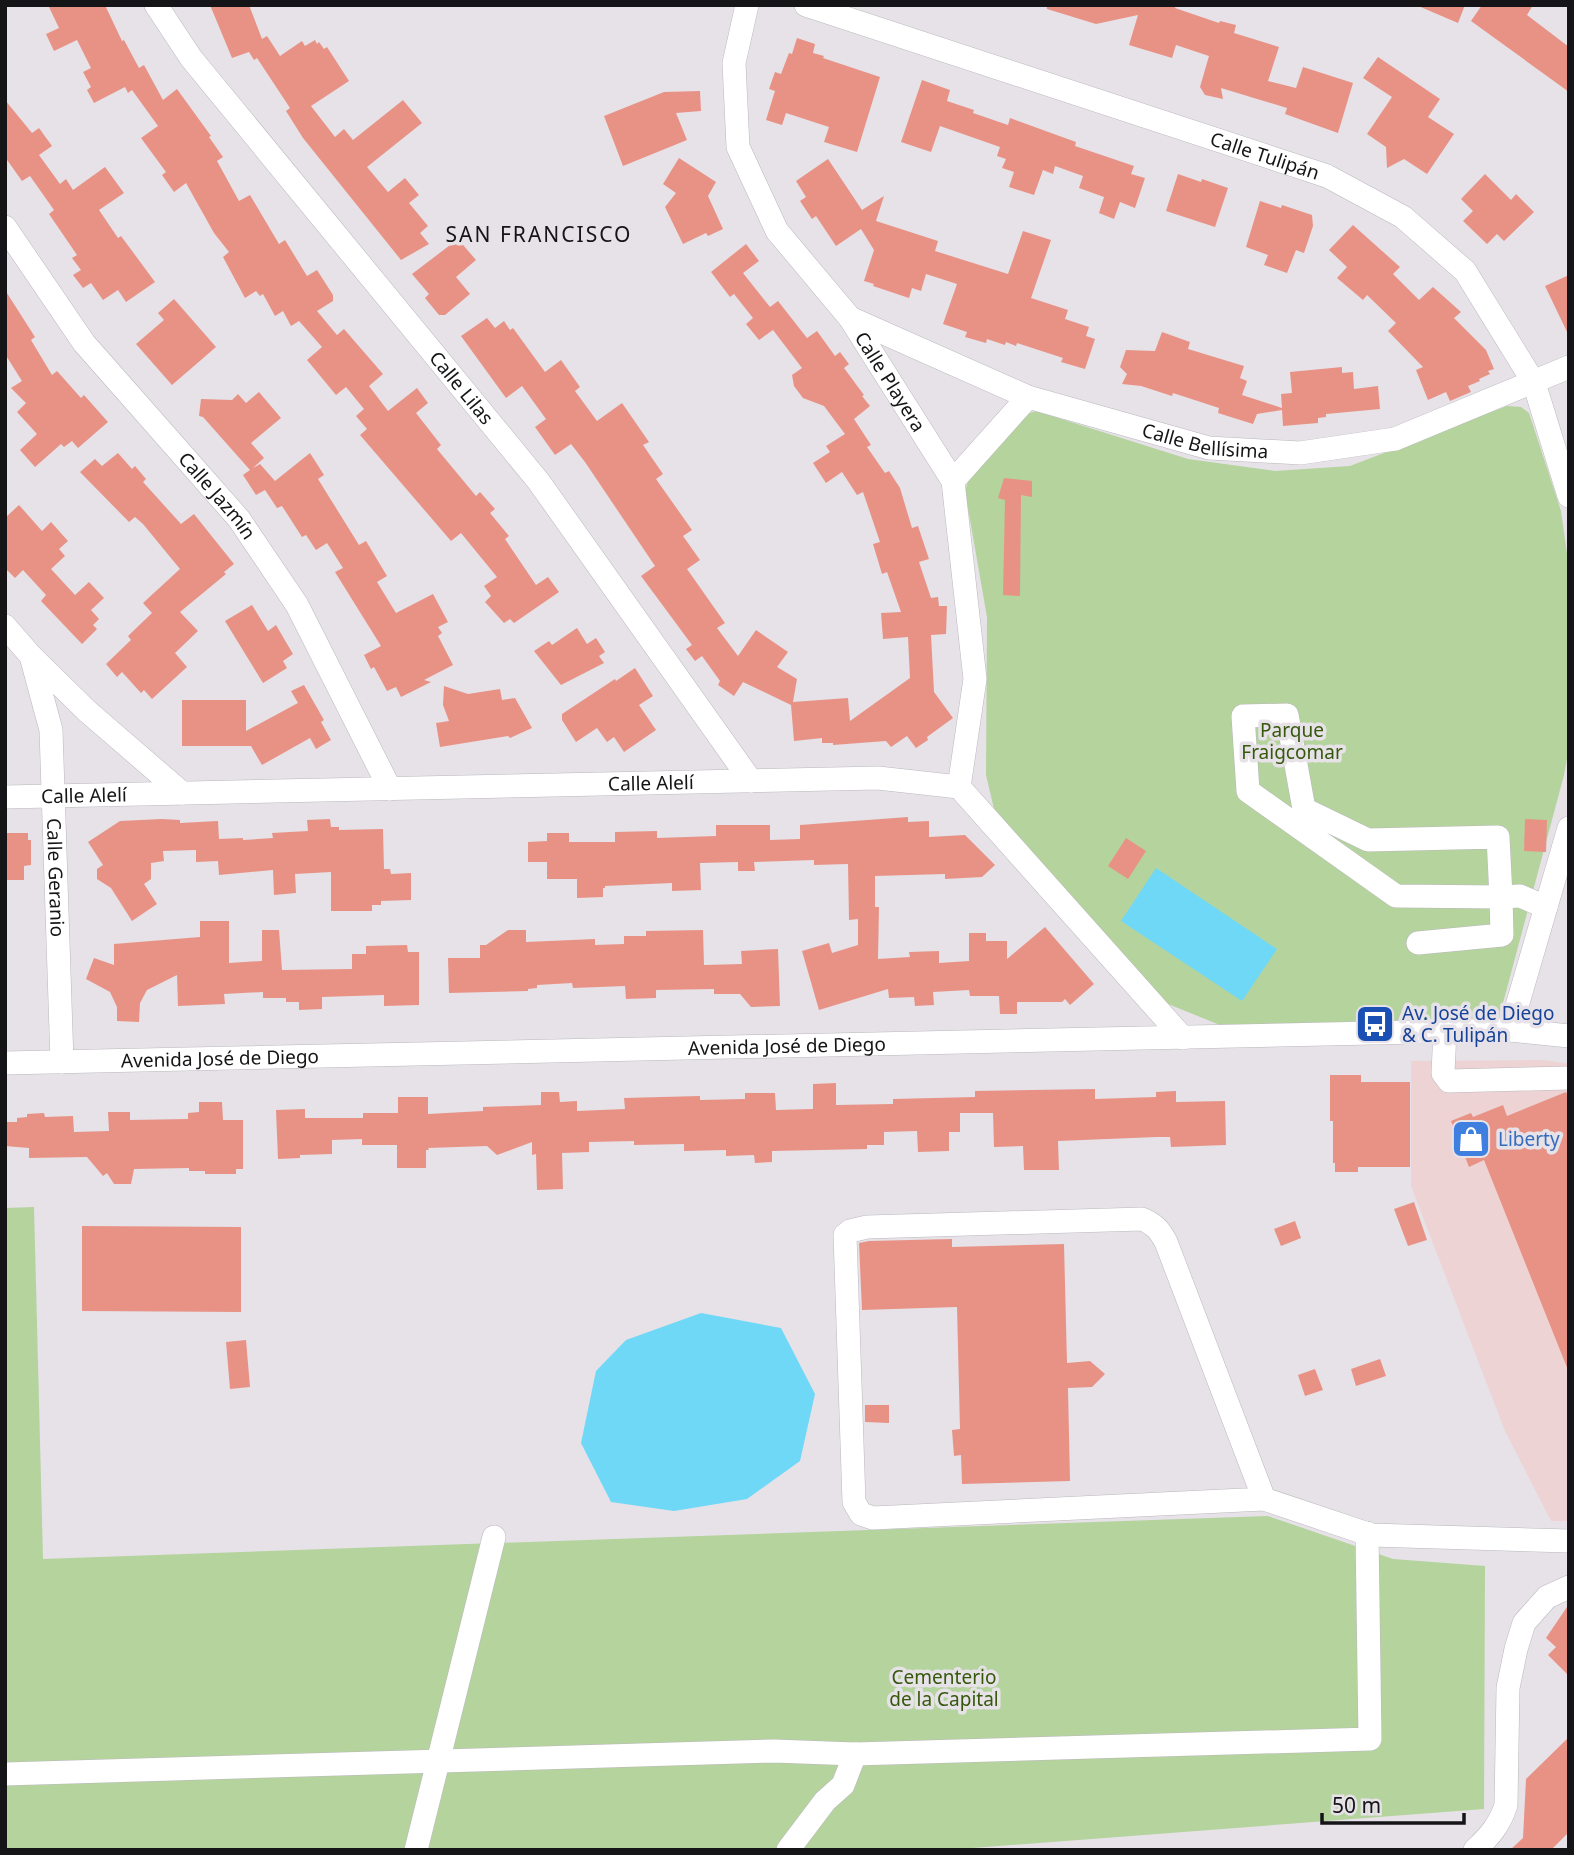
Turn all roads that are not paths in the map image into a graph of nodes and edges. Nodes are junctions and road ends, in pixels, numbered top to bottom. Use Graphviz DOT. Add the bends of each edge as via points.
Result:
graph roads {
  1 [pos="156,5"];
  2 [pos="747,5"];
  3 [pos="806,5"];
  4 [pos="5,227"];
  5 [pos="850,318"];
  6 [pos="1569,368"];
  7 [pos="1534,383"];
  8 [pos="1028,397"];
  9 [pos="953,481"];
  10 [pos="1569,496"];
  11 [pos="5,626"];
  12 [pos="31,656"];
  13 [pos="751,781"];
  14 [pos="959,787"];
  15 [pos="390,789"];
  16 [pos="182,793"];
  17 [pos="54,796"];
  18 [pos="5,797"];
  19 [pos="1569,828"];
  20 [pos="1501,897"];
  21 [pos="1546,907"];
  22 [pos="1418,943"];
  23 [pos="1510,1030"];
  24 [pos="1445,1031"];
  25 [pos="1569,1036"];
  26 [pos="1183,1038"];
  27 [pos="62,1062"];
  28 [pos="5,1063"];
  29 [pos="1569,1078"];
  30 [pos="1264,1499"];
  31 [pos="1367,1533"];
  32 [pos="494,1537"];
  33 [pos="1569,1541"];
  34 [pos="1569,1587"];
  35 [pos="855,1754"];
  36 [pos="438,1760"];
  37 [pos="5,1774"];
  38 [pos="416,1850"];
  39 [pos="788,1850"];
  40 [pos="1475,1850"];
  1 -- 13 [label="street, Calle Lilas" via="191,58 539,482"];
  2 -- 5 [label="street, Calle Playera" via="734,63 738,147 777,231"];
  3 -- 7 [label="street, Calle Tulipán" via="1326,176 1402,217 1465,271"];
  4 -- 15 [label="street, Calle Jazmín" via="85,343 254,540 298,605"];
  5 -- 8 [label="street, Calle Bellísima"];
  5 -- 9 [label="street, Calle Playera"];
  6 -- 7 [label="street, Calle Bellísima"];
  7 -- 8 [label="street, Calle Bellísima" via="1395,439 1300,453 1209,448"];
  7 -- 10 [label="street, Calle Tulipán"];
  8 -- 9 [label="street"];
  9 -- 14 [label="street, Calle Playera" via="975,679"];
  11 -- 12 [label="street, Calle Geranio"];
  12 -- 16 [label="street, Calle Geranio"];
  12 -- 17 [label="street, Calle Geranio" via="51,730"];
  13 -- 14 [label="street, Calle Alelí" via="878,778"];
  13 -- 15 [label="street, Calle Alelí"];
  14 -- 26 [label="street"];
  15 -- 16 [label="street, Calle Alelí"];
  16 -- 17 [label="street, Calle Alelí"];
  17 -- 18 [label="street, Calle Alelí"];
  17 -- 27 [label="street, Calle Geranio"];
  19 -- 21 [label="street"];
  20 -- 20 [label="street" via="1498,837 1368,841 1304,809 1286,715 1243,716 1248,791 1396,896"];
  20 -- 21 [label="street" via="1520,896"];
  20 -- 22 [label="street" via="1502,935"];
  21 -- 23 [label="street"];
  23 -- 24 [label="street, Avenida José de Diego"];
  23 -- 25 [label="street, Avenida José de Diego"];
  24 -- 26 [label="street, Avenida José de Diego"];
  24 -- 29 [label="street" via="1443,1073 1449,1081"];
  26 -- 27 [label="street, Avenida José de Diego"];
  27 -- 28 [label="street, Avenida José de Diego"];
  30 -- 30 [label="street" via="873,1518 861,1514 854,1502 845,1235 880,1227 1142,1219 1152,1223 1166,1241"];
  30 -- 31 [label="street"];
  31 -- 33 [label="street"];
  31 -- 35 [label="street" via="1370,1739"];
  32 -- 36 [label="street"];
  34 -- 40 [label="street" via="1546,1597 1524,1623 1508,1688 1506,1805 1500,1822"];
  35 -- 36 [label="street" via="774,1751"];
  35 -- 39 [label="street" via="843,1785"];
  36 -- 37 [label="street"];
  36 -- 38 [label="street"];
}
